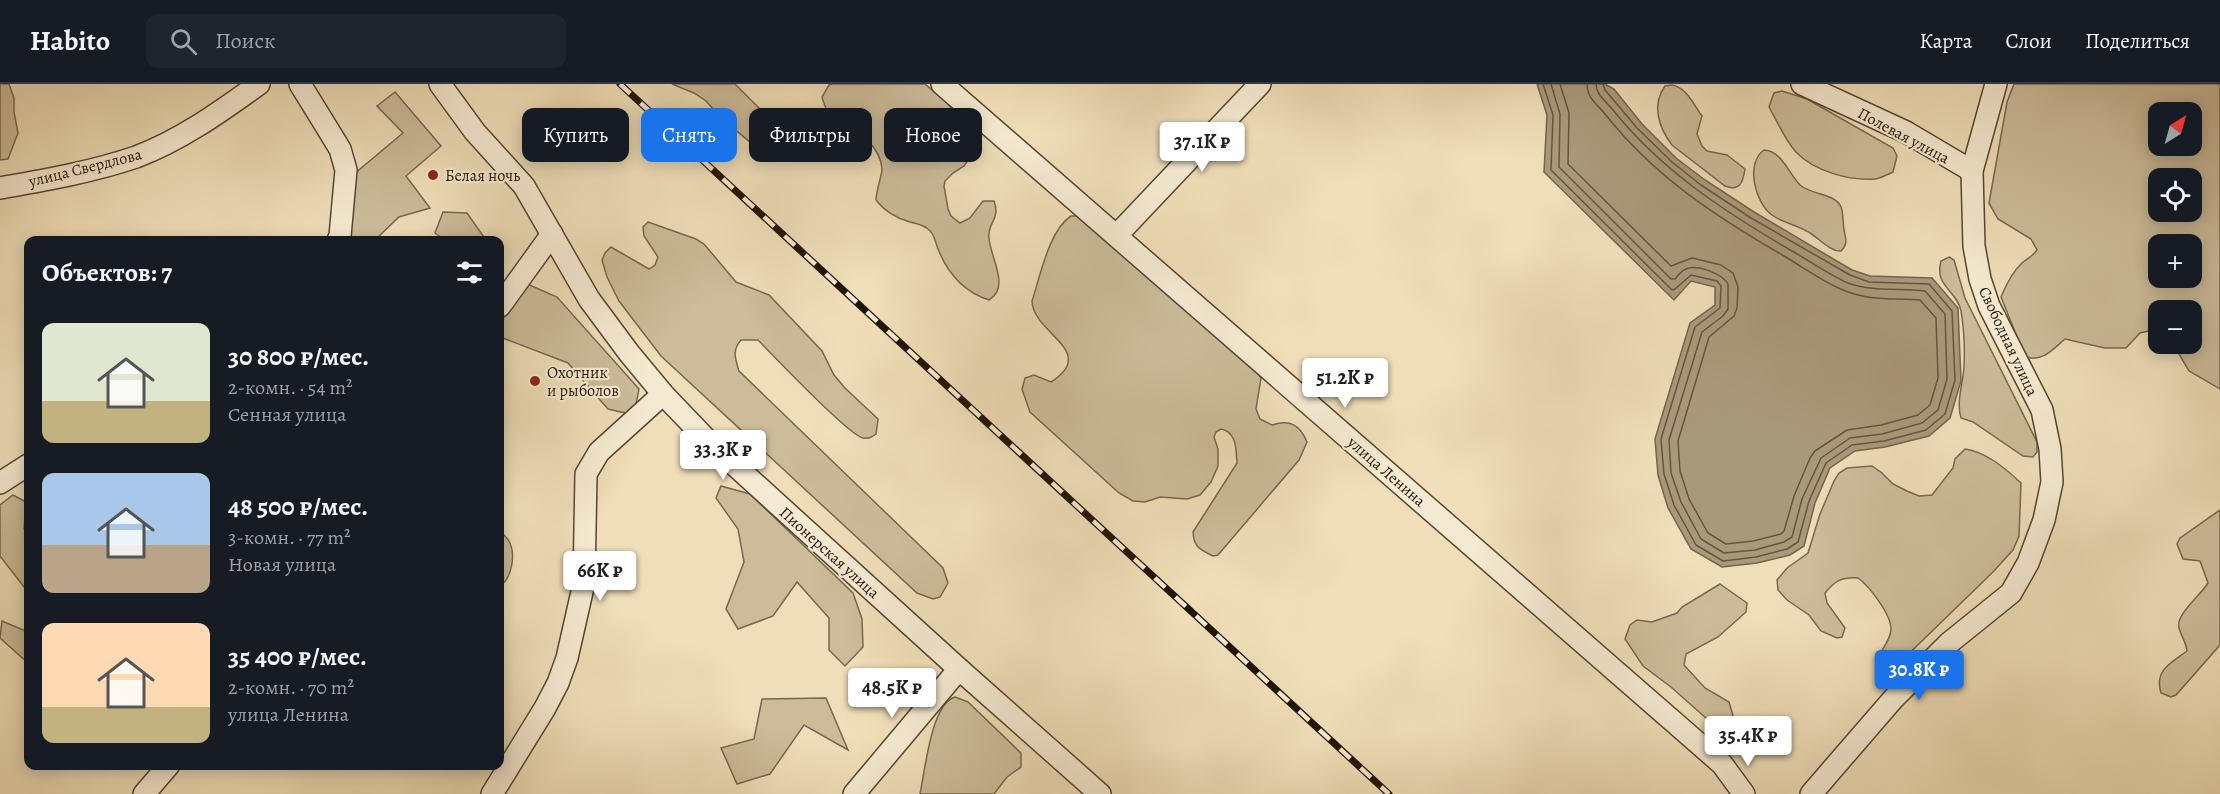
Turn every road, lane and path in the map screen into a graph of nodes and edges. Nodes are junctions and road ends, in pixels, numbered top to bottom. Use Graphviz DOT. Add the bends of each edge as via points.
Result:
graph roads {
  1 [pos="259,84"];
  2 [pos="300,84"];
  3 [pos="440,84"];
  4 [pos="942,84"];
  5 [pos="1260,84"];
  6 [pos="1802,84"];
  7 [pos="1996,84"];
  8 [pos="1972,171"];
  9 [pos="0,188"];
  10 [pos="552,234"];
  11 [pos="1117,235"];
  12 [pos="340,236"];
  13 [pos="504,300"];
  14 [pos="663,394"];
  15 [pos="24,468"];
  16 [pos="0,483"];
  17 [pos="959,669"];
  18 [pos="165,770"];
  19 [pos="144,794"];
  20 [pos="492,794"];
  21 [pos="854,794"];
  22 [pos="1100,794"];
  23 [pos="1744,794"];
  24 [pos="1811,794"];
  1 -- 9 [label="street, улица Свердлова" via="212,118 135,157"];
  2 -- 12 [label="street" via="340,148 346,170"];
  3 -- 10 [label="street, Пионерская улица" via="475,132 524,186"];
  4 -- 11 [label="street, улица Ленина"];
  5 -- 11 [label="street"];
  6 -- 8 [label="street, Полевая улица" via="1906,132"];
  7 -- 8 [label="street, Свободная улица"];
  8 -- 24 [label="street, Свободная улица" via="1974,246 1980,279 1989,306 2042,410 2052,482 2044,520 2028,563 2011,593 1941,651 1894,698"];
  10 -- 13 [label="street"];
  10 -- 14 [label="street, Пионерская улица" via="589,299"];
  11 -- 23 [label="street, улица Ленина" via="1722,764"];
  14 -- 17 [label="street, Пионерская улица" via="708,441"];
  14 -- 20 [label="street" via="599,452 586,474 584,583 567,658 545,708"];
  15 -- 16 [label="street"];
  17 -- 21 [label="street"];
  17 -- 22 [label="street, Пионерская улица"];
  18 -- 19 [label="street"];
}
